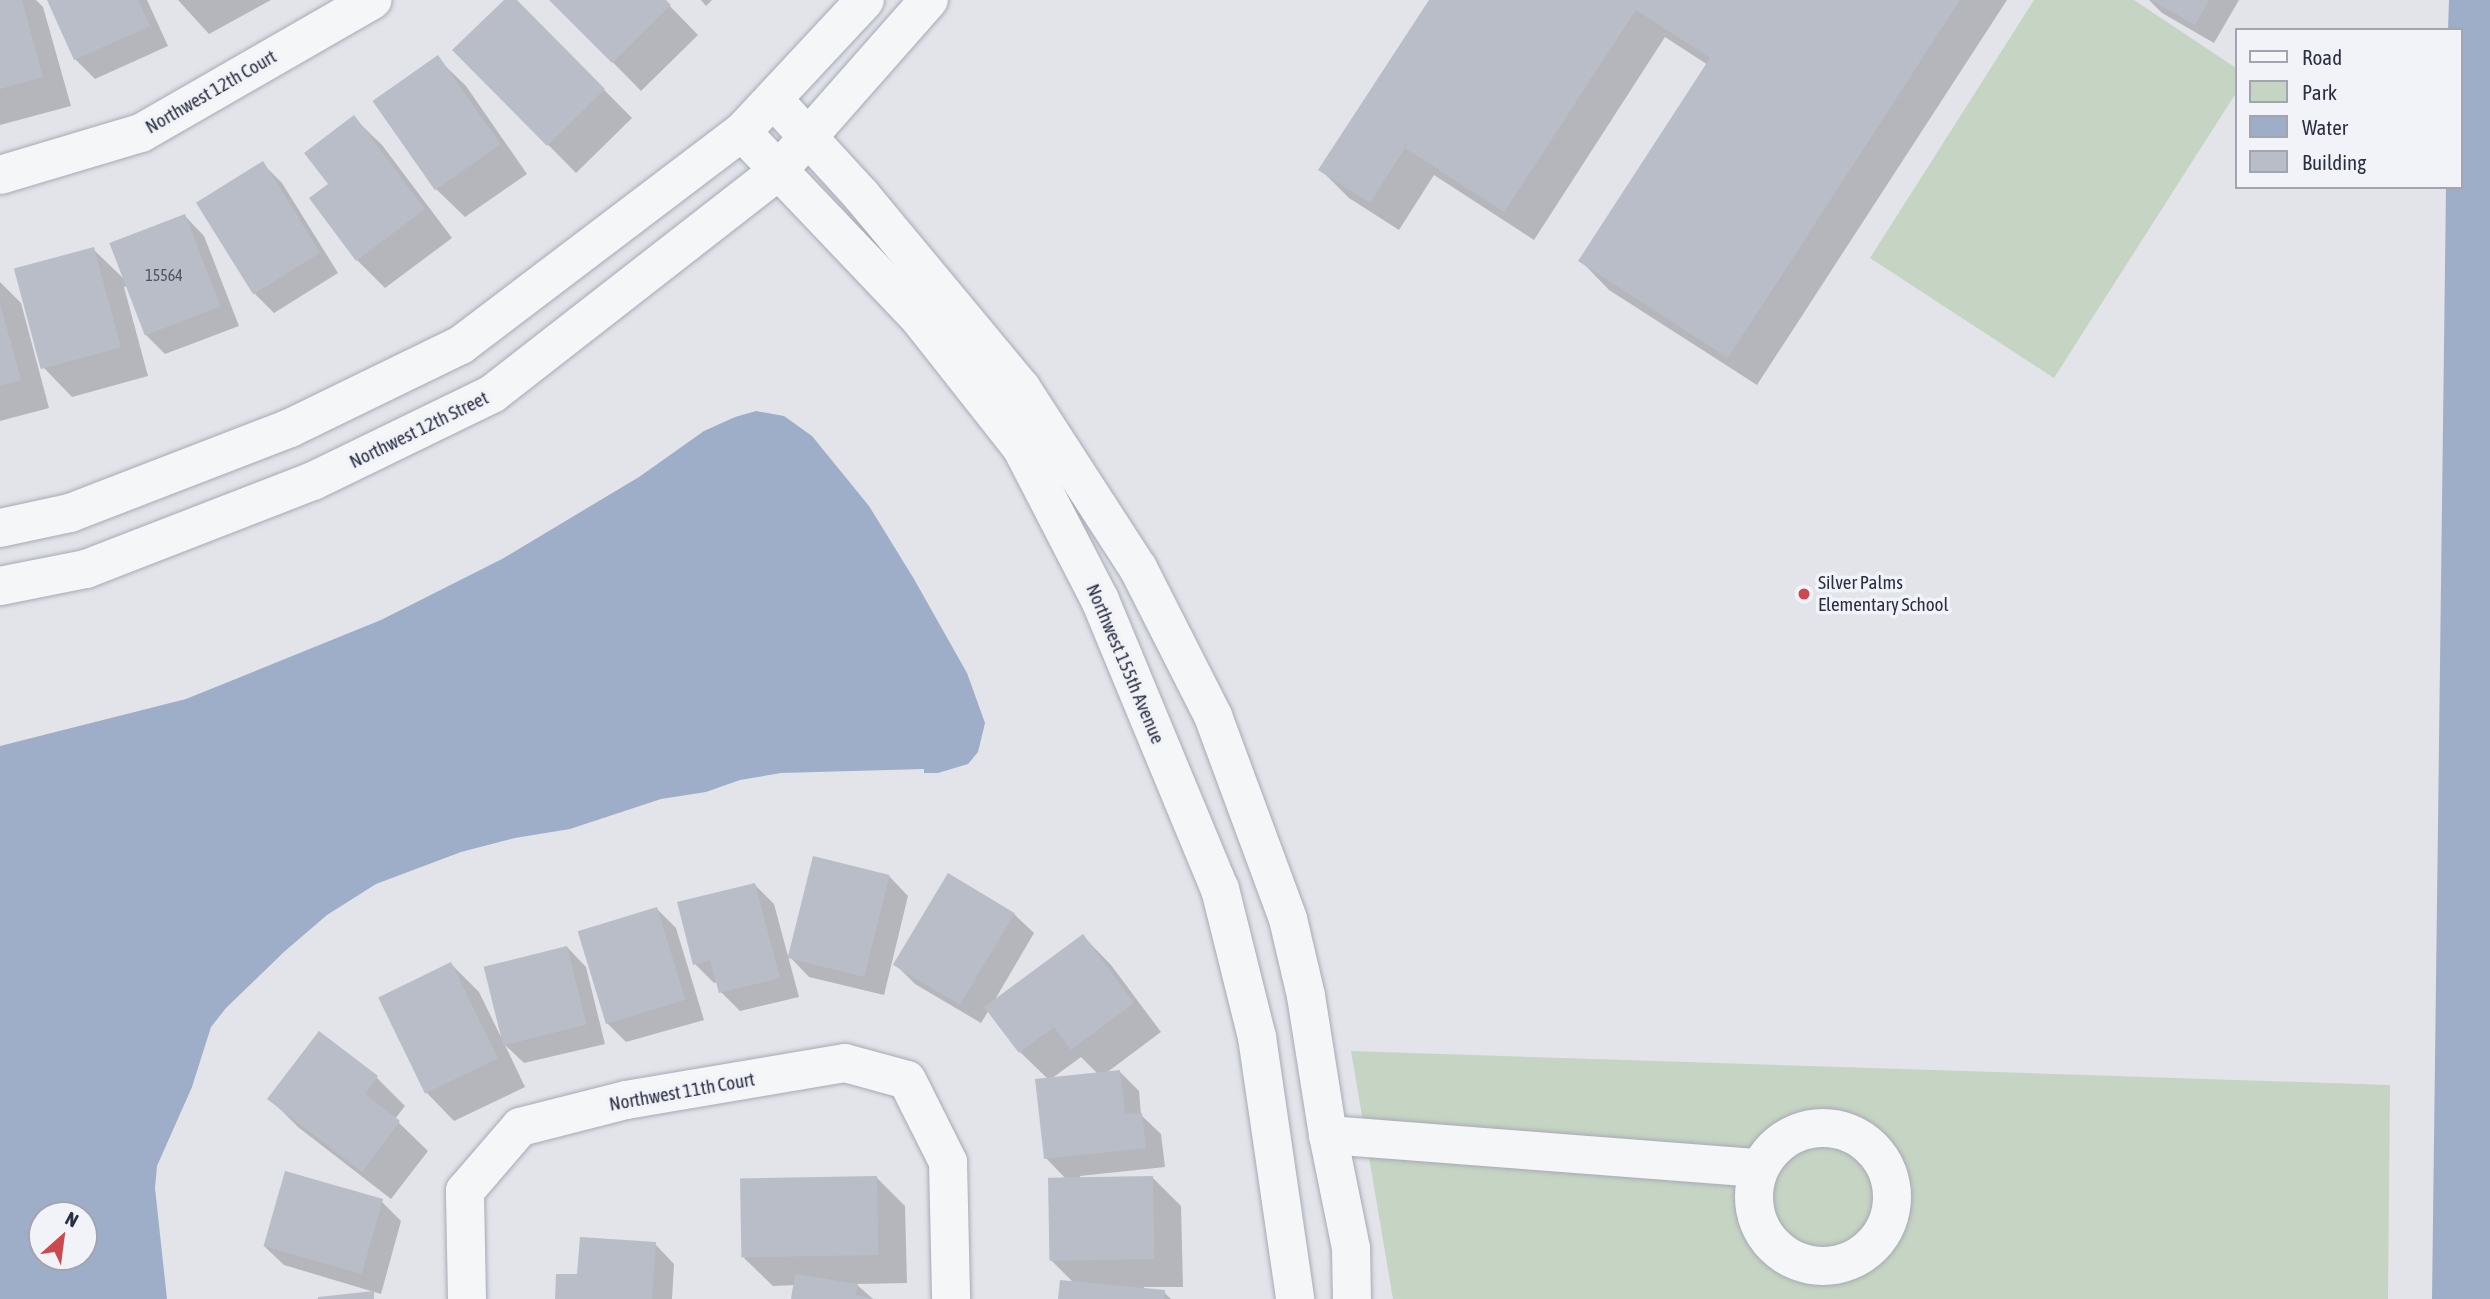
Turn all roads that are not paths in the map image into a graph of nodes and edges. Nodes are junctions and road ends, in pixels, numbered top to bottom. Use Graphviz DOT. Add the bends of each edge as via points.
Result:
graph roads {
  1 [pos="372,0"];
  2 [pos="864,0"];
  3 [pos="929,0"];
  4 [pos="774,100"];
  5 [pos="742,132"];
  6 [pos="809,137"];
  7 [pos="778,171"];
  8 [pos="0,175"];
  9 [pos="0,528"];
  10 [pos="0,586"];
  11 [pos="1328,1135"];
  12 [pos="1759,1168"];
  13 [pos="467,1299"];
  14 [pos="951,1299"];
  15 [pos="1295,1299"];
  16 [pos="1352,1299"];
  1 -- 8 [label="street, Northwest 12th Court" via="141,133"];
  2 -- 4 [label="street"];
  3 -- 6 [label="street"];
  4 -- 5 [label="street"];
  4 -- 6 [label="street"];
  5 -- 7 [label="street, Northwest 155th Avenue"];
  5 -- 9 [label="street" via="461,345 290,428 70,513"];
  6 -- 7 [label="street, Northwest 12th Street"];
  6 -- 11 [label="street" via="1022,389 1138,568 1213,716 1288,919 1306,996"];
  7 -- 10 [label="street, Northwest 12th Street" via="492,394 313,481 86,569"];
  7 -- 15 [label="street, Northwest 155th Avenue" via="919,318 1021,447 1100,600 1220,889 1257,1037"];
  11 -- 12 [label="street"];
  11 -- 16 [label="street" via="1351,1248"];
  13 -- 14 [label="street, Northwest 11th Court" via="465,1191 520,1127 626,1100 845,1063 907,1080 948,1162"];
}
